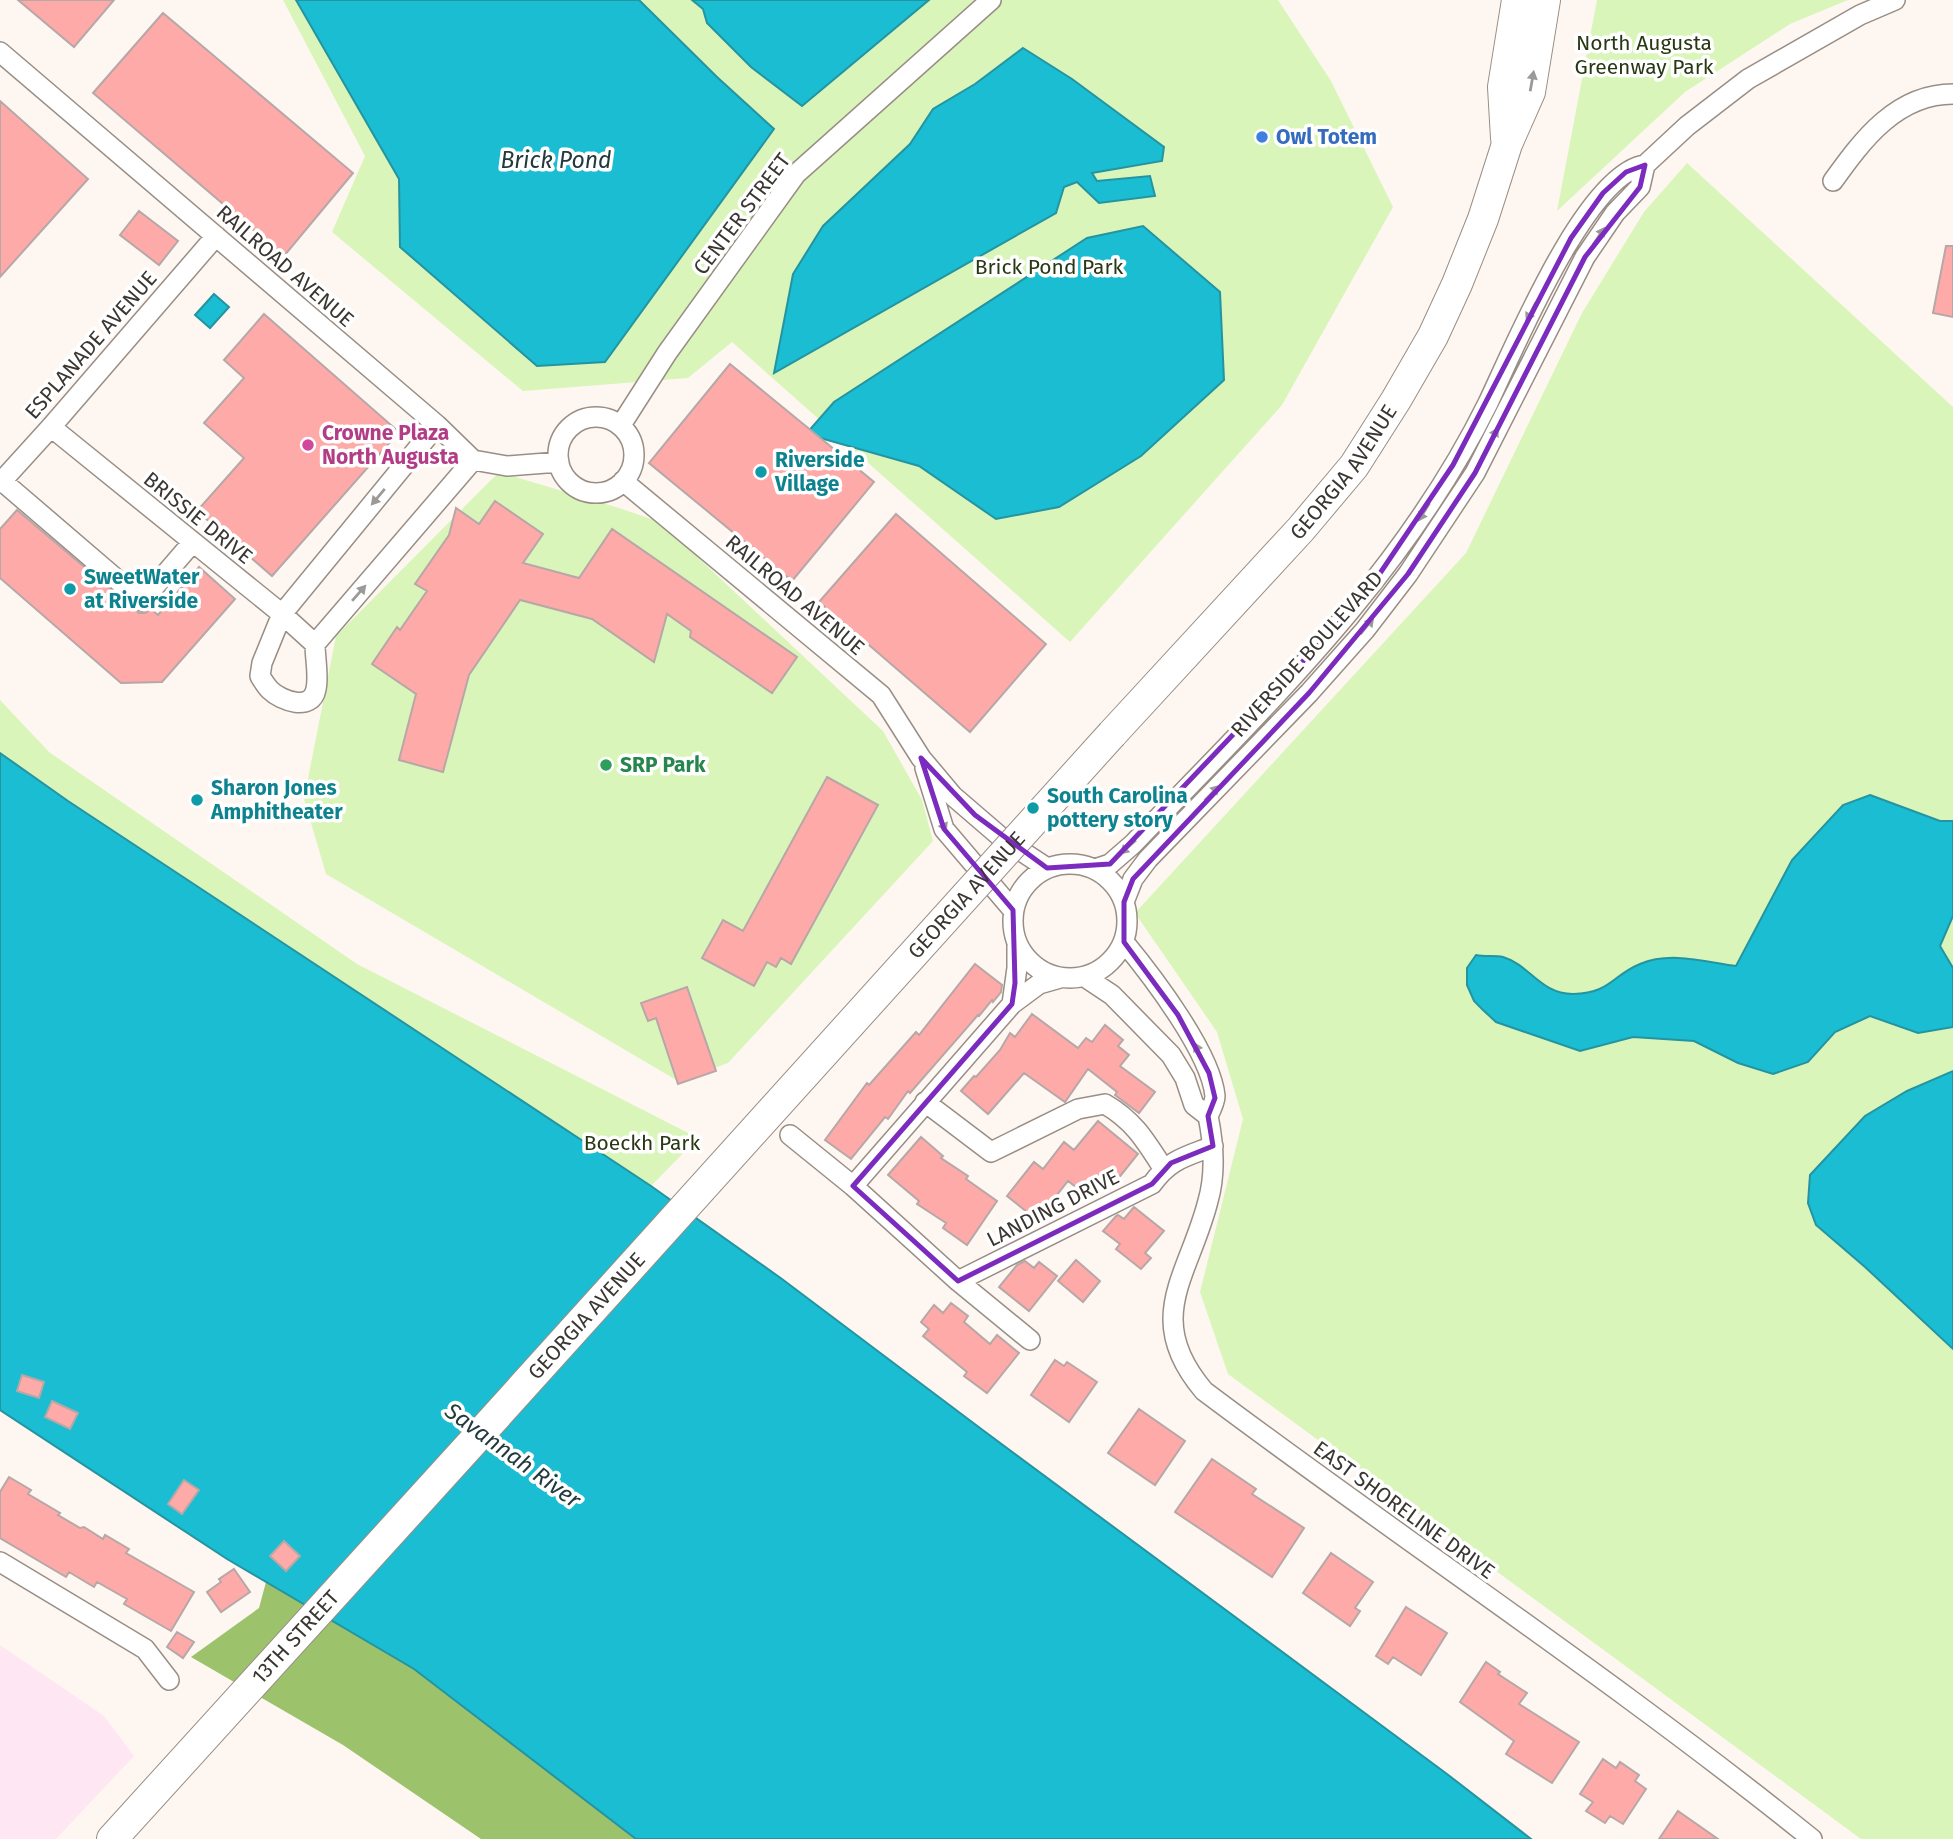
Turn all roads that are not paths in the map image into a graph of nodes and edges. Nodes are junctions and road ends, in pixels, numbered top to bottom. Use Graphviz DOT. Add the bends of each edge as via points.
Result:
graph roads {
  1 [pos="991,0"];
  2 [pos="1517,0"];
  3 [pos="1545,0"];
  4 [pos="1895,0"];
  5 [pos="0,52"];
  6 [pos="1953,94"];
  7 [pos="1507,144"];
  8 [pos="1647,163"];
  9 [pos="1833,181"];
  10 [pos="216,236"];
  11 [pos="437,425"];
  12 [pos="621,425"];
  13 [pos="51,427"];
  14 [pos="473,460"];
  15 [pos="559,462"];
  16 [pos="623,481"];
  17 [pos="1,482"];
  18 [pos="192,543"];
  19 [pos="282,614"];
  20 [pos="315,644"];
  21 [pos="921,758"];
  22 [pos="1047,868"];
  23 [pos="1096,869"];
  24 [pos="1124,902"];
  25 [pos="1013,911"];
  26 [pos="1124,942"];
  27 [pos="1017,943"];
  28 [pos="1085,977"];
  29 [pos="1060,978"];
  30 [pos="1012,1004"];
  31 [pos="925,1101"];
  32 [pos="1208,1116"];
  33 [pos="790,1135"];
  34 [pos="1213,1146"];
  35 [pos="1163,1168"];
  36 [pos="853,1186"];
  37 [pos="958,1281"];
  38 [pos="1030,1340"];
  39 [pos="480,1434"];
  40 [pos="0,1562"];
  41 [pos="169,1680"];
  42 [pos="112,1839"];
  43 [pos="1812,1839"];
  1 -- 12 [label="street, CENTER STREET" via="796,174"];
  2 -- 7 [label="main road, GEORGIA AVENUE" via="1503,87"];
  7 -- 3 [label="main road, GEORGIA AVENUE, one-way" via="1530,92"];
  4 -- 8 [label="street, RIVERSIDE BOULEVARD" via="1748,79"];
  5 -- 10 [label="street, RAILROAD AVENUE"];
  6 -- 9 [label="street" via="1927,96 1896,110"];
  7 -- 39 [label="main road, GEORGIA AVENUE, bridge" via="1452,295 1396,400 1354,466"];
  8 -- 23 [label="street, RIVERSIDE BOULEVARD, one-way" via="1626,172 1603,193 1571,238 1454,464 1364,597 1133,844 1110,864"];
  24 -- 8 [label="street, RIVERSIDE BOULEVARD, one-way" via="1148,859 1309,693 1408,575 1475,473 1579,267 1615,213 1640,187"];
  10 -- 11 [label="street, RAILROAD AVENUE"];
  10 -- 13 [label="street, ESPLANADE AVENUE"];
  11 -- 14 [label="street, RAILROAD AVENUE"];
  11 -- 19 [label="street, one-way"];
  12 -- 15 [label="street" via="598,417 575,424 561,443"];
  12 -- 16 [label="street" via="634,446 631,471"];
  13 -- 17 [label="street, ESPLANADE AVENUE"];
  13 -- 18 [label="street, BRISSIE DRIVE"];
  14 -- 15 [label="street" via="507,466"];
  20 -- 14 [label="street, one-way"];
  15 -- 16 [label="street" via="567,478 588,491 613,489"];
  16 -- 21 [label="street, RAILROAD AVENUE" via="881,695"];
  17 -- 18 [label="street" via="142,601"];
  18 -- 19 [label="street, BRISSIE DRIVE"];
  19 -- 20 [label="street, BRISSIE DRIVE"];
  19 -- 20 [label="street" via="260,676 271,691 295,702 314,696"];
  21 -- 22 [label="street, RAILROAD AVENUE" via="953,796 1003,839"];
  21 -- 25 [label="street, RAILROAD AVENUE, one-way" via="943,829"];
  22 -- 23 [label="street" via="1072,863"];
  22 -- 25 [label="street" via="1026,884"];
  23 -- 24 [label="street" via="1120,891"];
  24 -- 26 [label="street" via="1128,914"];
  25 -- 27 [label="street"];
  26 -- 28 [label="street" via="1114,959"];
  32 -- 26 [label="street, one-way" via="1215,1098 1199,1051"];
  27 -- 29 [label="street" via="1035,967"];
  27 -- 30 [label="street"];
  28 -- 29 [label="street"];
  28 -- 32 [label="street" via="1112,995 1171,1055 1194,1105"];
  29 -- 30 [label="street" via="1039,985"];
  30 -- 31 [label="street"];
  31 -- 35 [label="street" via="991,1152 1079,1109 1105,1104 1136,1127"];
  31 -- 36 [label="street"];
  32 -- 34 [label="street, EAST SHORELINE DRIVE"];
  33 -- 36 [label="street"];
  34 -- 35 [label="street, LANDING DRIVE"];
  34 -- 43 [label="street, EAST SHORELINE DRIVE" via="1209,1201 1179,1280 1172,1313 1180,1355 1204,1391 1682,1738"];
  35 -- 37 [label="street, LANDING DRIVE" via="1152,1184"];
  36 -- 37 [label="street"];
  37 -- 38 [label="street"];
  39 -- 42 [label="main road, 13TH STREET"];
  40 -- 41 [label="street" via="145,1649"];
}
